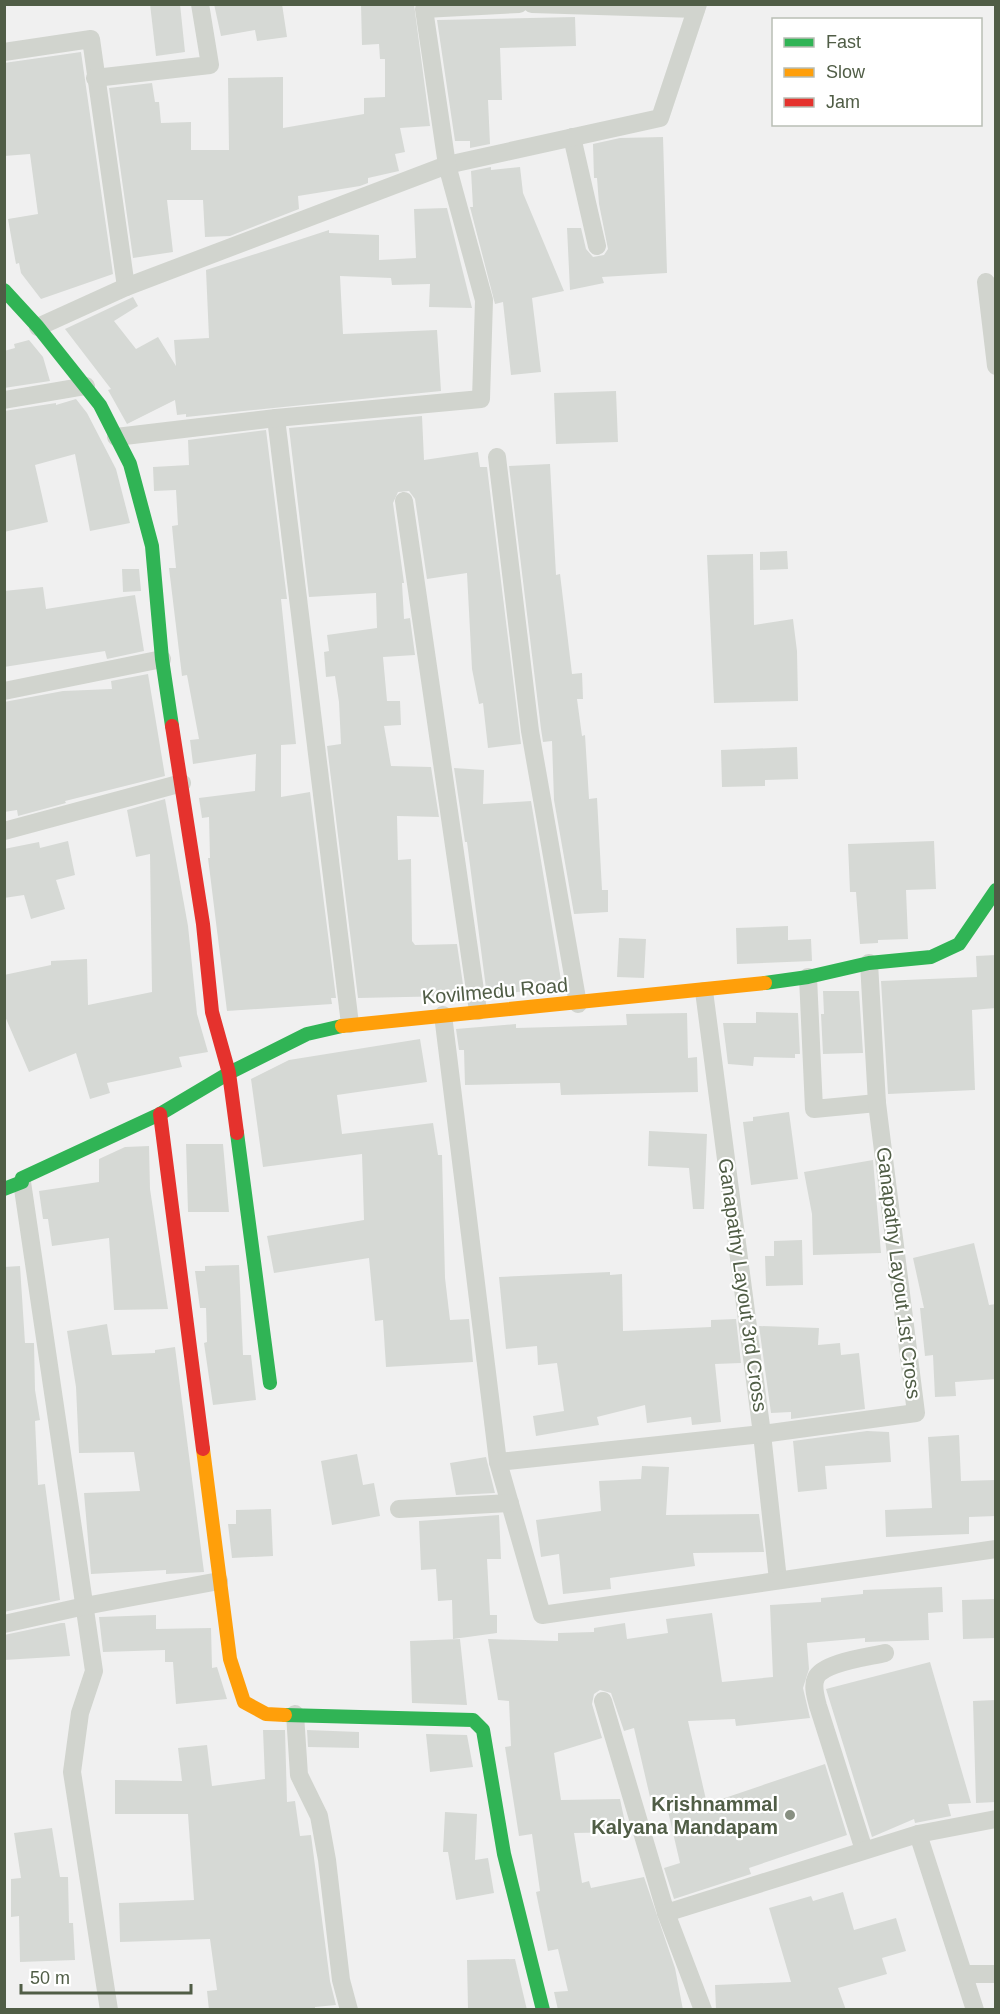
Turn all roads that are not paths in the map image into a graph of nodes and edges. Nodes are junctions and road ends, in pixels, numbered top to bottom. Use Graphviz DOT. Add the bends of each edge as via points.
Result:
graph roads {
  1 [pos="200,4"];
  2 [pos="519,4"];
  3 [pos="532,4"];
  4 [pos="697,7"];
  5 [pos="4,52"];
  6 [pos="95,78"];
  7 [pos="572,137"];
  8 [pos="447,165"];
  9 [pos="597,246"];
  10 [pos="986,282"];
  11 [pos="126,287"];
  12 [pos="4,290"];
  13 [pos="38,327"];
  14 [pos="996,366"];
  15 [pos="86,386"];
  16 [pos="4,400"];
  17 [pos="276,418"];
  18 [pos="117,437"];
  19 [pos="497,457"];
  20 [pos="404,501"];
  21 [pos="162,659"];
  22 [pos="4,691"];
  23 [pos="182,783"];
  24 [pos="4,831"];
  25 [pos="996,890"];
  26 [pos="869,963"];
  27 [pos="808,977"];
  28 [pos="704,991"];
  29 [pos="578,1004"];
  30 [pos="478,1011"];
  31 [pos="443,1015"];
  32 [pos="350,1024"];
  33 [pos="229,1073"];
  34 [pos="877,1103"];
  35 [pos="160,1114"];
  36 [pos="22,1182"];
  37 [pos="4,1189"];
  38 [pos="270,1383"];
  39 [pos="762,1434"];
  40 [pos="498,1462"];
  41 [pos="510,1503"];
  42 [pos="399,1509"];
  43 [pos="996,1549"];
  44 [pos="778,1580"];
  45 [pos="219,1581"];
  46 [pos="85,1606"];
  47 [pos="4,1624"];
  48 [pos="885,1653"];
  49 [pos="603,1701"];
  50 [pos="296,1714"];
  51 [pos="996,1819"];
  52 [pos="918,1834"];
  53 [pos="864,1850"];
  54 [pos="666,1913"];
  55 [pos="965,1974"];
  56 [pos="996,1974"];
  57 [pos="109,2010"];
  58 [pos="350,2010"];
  59 [pos="543,2010"];
  60 [pos="703,2010"];
  61 [pos="975,2010"];
  1 -- 6 [label="street" via="210,64"];
  2 -- 8 [label="street" via="424,9"];
  3 -- 4 [label="street"];
  4 -- 7 [label="street" via="660,118"];
  5 -- 6 [label="street" via="91,39"];
  6 -- 11 [label="street"];
  7 -- 8 [label="street"];
  7 -- 9 [label="street"];
  8 -- 11 [label="street"];
  8 -- 17 [label="street" via="484,300 481,399"];
  10 -- 14 [label="street"];
  11 -- 13 [label="street"];
  12 -- 13 [label="street"];
  13 -- 15 [label="street"];
  15 -- 16 [label="street"];
  15 -- 18 [label="street"];
  17 -- 18 [label="street"];
  17 -- 32 [label="street"];
  18 -- 21 [label="street" via="130,464 152,546"];
  19 -- 29 [label="street" via="530,731"];
  20 -- 30 [label="street"];
  21 -- 22 [label="street"];
  21 -- 23 [label="street"];
  23 -- 24 [label="street"];
  23 -- 33 [label="street" via="212,1012"];
  25 -- 26 [label="street, Kovilmedu Road" via="959,944 931,957"];
  26 -- 27 [label="street, Kovilmedu Road"];
  26 -- 34 [label="street, Ganapathy Layout 1st Cross"];
  27 -- 28 [label="street, Kovilmedu Road"];
  27 -- 34 [label="street" via="814,1109"];
  28 -- 29 [label="street, Kovilmedu Road"];
  28 -- 39 [label="street, Ganapathy Layout 3rd Cross"];
  29 -- 30 [label="street, Kovilmedu Road"];
  30 -- 31 [label="street, Kovilmedu Road"];
  31 -- 32 [label="street, Kovilmedu Road"];
  31 -- 40 [label="street"];
  32 -- 33 [label="street, Kovilmedu Road" via="307,1034"];
  33 -- 35 [label="street, Kovilmedu Road"];
  33 -- 38 [label="street"];
  34 -- 39 [label="street, Ganapathy Layout 1st Cross" via="916,1413"];
  35 -- 36 [label="street, Kovilmedu Road" via="22,1178"];
  35 -- 45 [label="street"];
  36 -- 37 [label="street, Kovilmedu Road"];
  36 -- 46 [label="street"];
  39 -- 40 [label="street, Ganapathy Layout 1st Cross"];
  39 -- 44 [label="street, Ganapathy Layout 3rd Cross"];
  40 -- 41 [label="street"];
  41 -- 42 [label="street"];
  41 -- 44 [label="street" via="542,1615"];
  43 -- 44 [label="street"];
  45 -- 46 [label="street"];
  45 -- 50 [label="street" via="230,1659 244,1702 266,1714"];
  46 -- 47 [label="street"];
  46 -- 57 [label="street" via="94,1671 80,1713 72,1772"];
  48 -- 53 [label="street" via="825,1667 815,1678 818,1706"];
  49 -- 54 [label="street"];
  50 -- 58 [label="street" via="299,1775 319,1816 341,1980"];
  50 -- 59 [label="street" via="473,1720 483,1730 504,1854"];
  51 -- 52 [label="street"];
  52 -- 53 [label="street"];
  52 -- 55 [label="street"];
  53 -- 54 [label="street"];
  54 -- 60 [label="street"];
  55 -- 56 [label="street"];
  55 -- 61 [label="street"];
}
